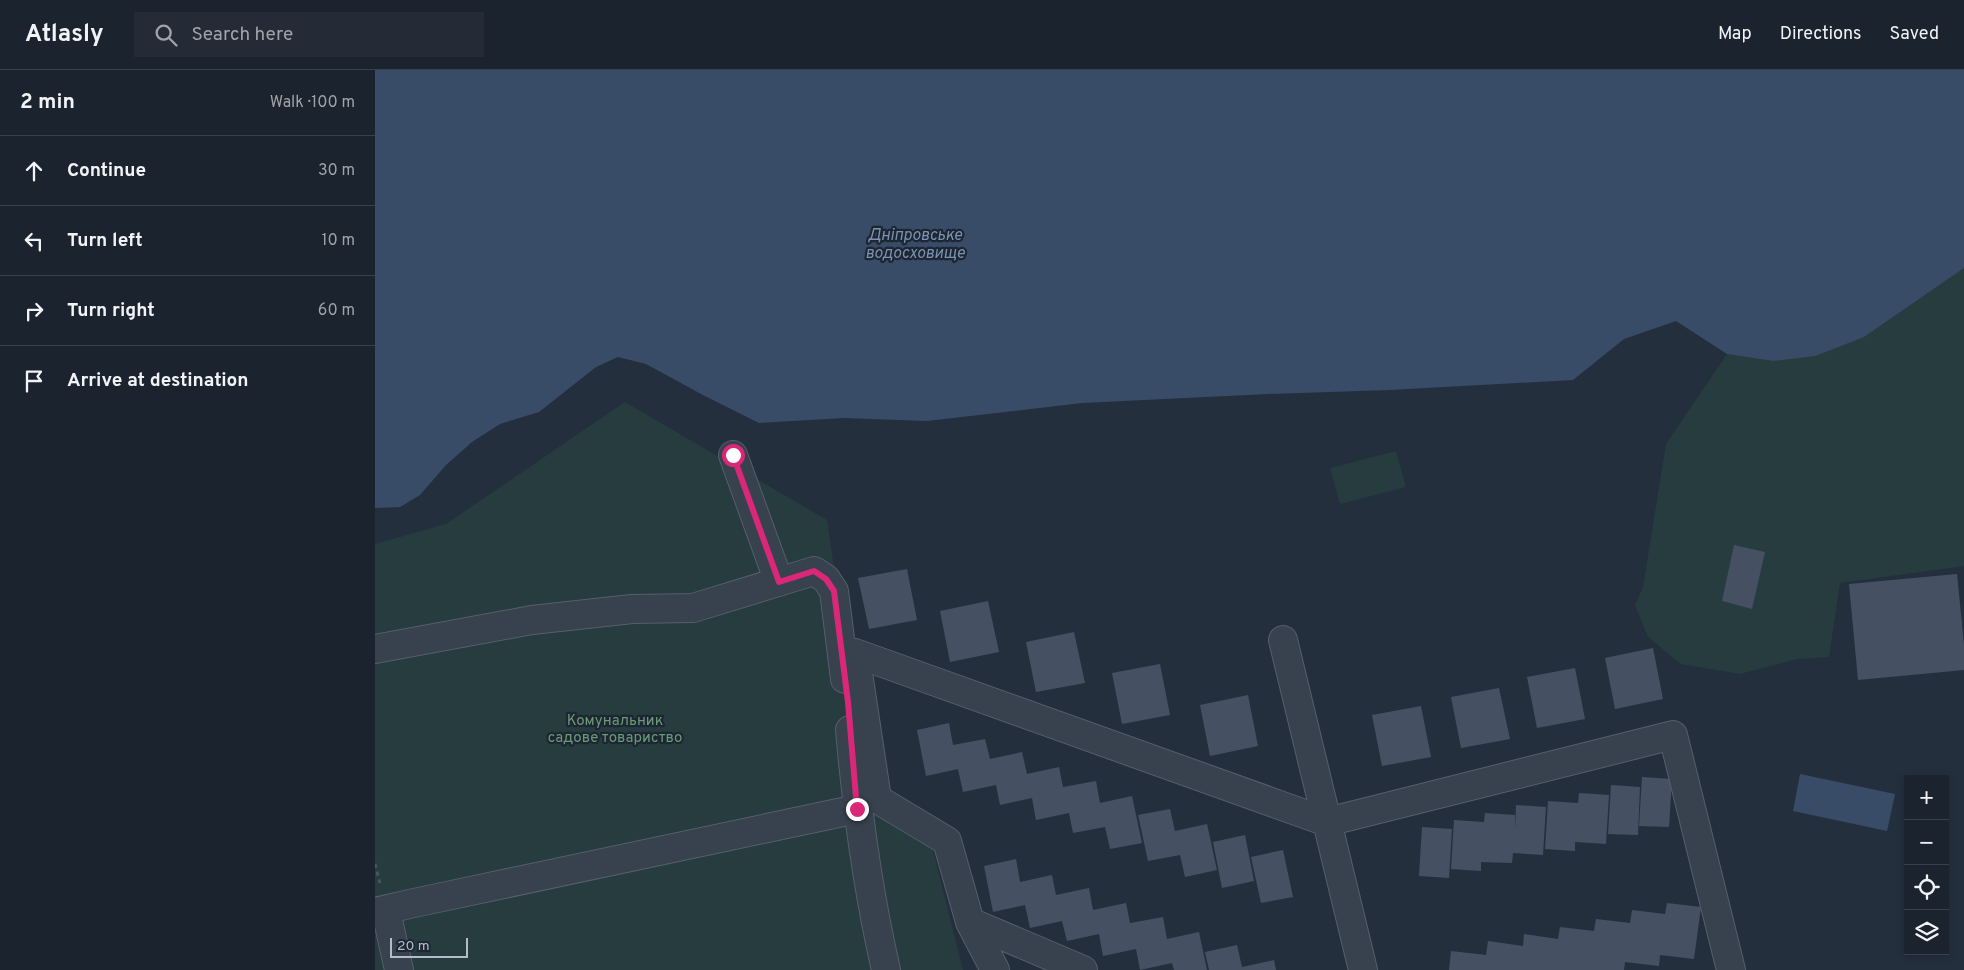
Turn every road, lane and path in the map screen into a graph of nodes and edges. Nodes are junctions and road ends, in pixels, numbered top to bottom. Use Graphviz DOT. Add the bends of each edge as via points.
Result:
graph roads {
  1 [pos="733,455"];
  2 [pos="779,582"];
  3 [pos="1283,640"];
  4 [pos="375,649"];
  5 [pos="857,809"];
  6 [pos="1327,822"];
  7 [pos="380,912"];
  8 [pos="969,922"];
  9 [pos="399,970"];
  10 [pos="886,970"];
  11 [pos="995,970"];
  12 [pos="1083,970"];
  13 [pos="1363,970"];
  14 [pos="1731,970"];
  1 -- 2 [label="lane"];
  2 -- 4 [label="lane" via="693,608 631,609 531,620"];
  2 -- 5 [label="lane" via="814,571 826,579 834,591"];
  3 -- 6 [label="lane"];
  5 -- 7 [label="lane" via="414,902"];
  5 -- 10 [label="lane"];
  6 -- 8 [label="lane" via="855,654 877,799 947,841"];
  6 -- 13 [label="lane"];
  6 -- 14 [label="lane" via="1673,735"];
  7 -- 9 [label="lane"];
  8 -- 11 [label="lane"];
  8 -- 12 [label="lane"];
}
